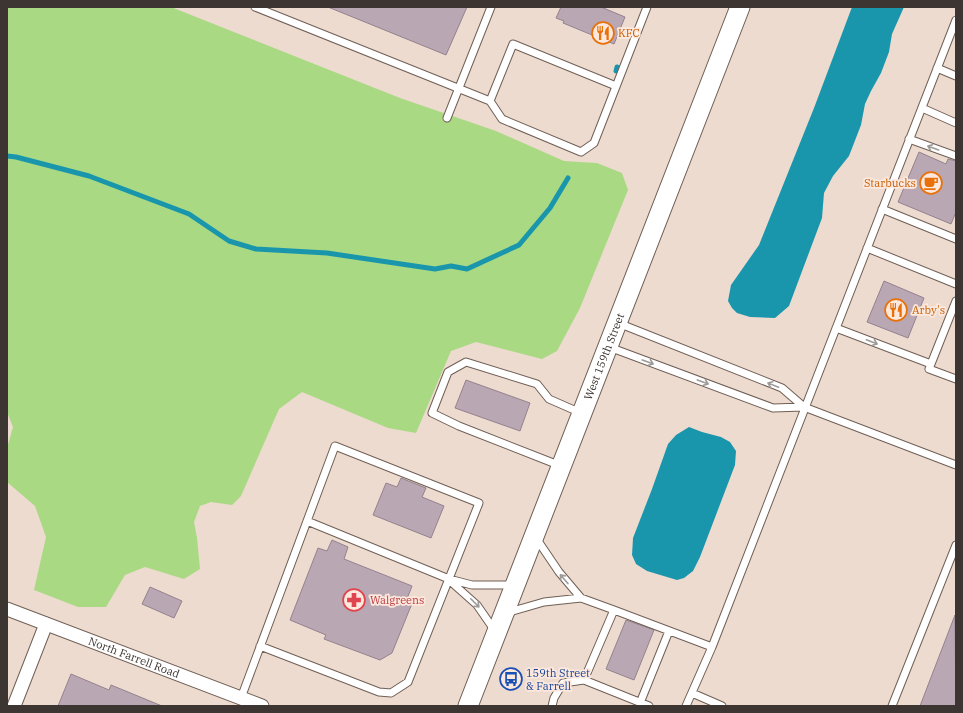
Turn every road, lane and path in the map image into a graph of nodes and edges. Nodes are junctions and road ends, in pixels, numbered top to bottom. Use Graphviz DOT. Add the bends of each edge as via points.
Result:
graph roads {
  1 [pos="255,7"];
  2 [pos="491,7"];
  3 [pos="647,7"];
  4 [pos="740,7"];
  5 [pos="956,20"];
  6 [pos="937,68"];
  7 [pos="956,76"];
  8 [pos="616,86"];
  9 [pos="459,88"];
  10 [pos="490,101"];
  11 [pos="922,108"];
  12 [pos="447,118"];
  13 [pos="956,123"];
  14 [pos="909,139"];
  15 [pos="956,156"];
  16 [pos="882,209"];
  17 [pos="956,239"];
  18 [pos="867,248"];
  19 [pos="956,284"];
  20 [pos="956,301"];
  21 [pos="617,323"];
  22 [pos="836,328"];
  23 [pos="608,347"];
  24 [pos="931,364"];
  25 [pos="956,379"];
  26 [pos="804,407"];
  27 [pos="582,413"];
  28 [pos="956,465"];
  29 [pos="561,466"];
  30 [pos="307,521"];
  31 [pos="534,535"];
  32 [pos="956,546"];
  33 [pos="449,579"];
  34 [pos="515,584"];
  35 [pos="581,598"];
  36 [pos="7,609"];
  37 [pos="614,610"];
  38 [pos="503,614"];
  39 [pos="46,624"];
  40 [pos="669,631"];
  41 [pos="496,632"];
  42 [pos="260,646"];
  43 [pos="712,647"];
  44 [pos="584,680"];
  45 [pos="692,693"];
  46 [pos="244,701"];
  47 [pos="640,703"];
  48 [pos="14,706"];
  49 [pos="262,706"];
  50 [pos="468,706"];
  51 [pos="552,706"];
  52 [pos="649,706"];
  53 [pos="686,706"];
  54 [pos="722,706"];
  55 [pos="892,706"];
  1 -- 9 [label="lane"];
  2 -- 9 [label="lane"];
  3 -- 8 [label="lane"];
  4 -- 21 [label="main road, West 159th Street"];
  5 -- 6 [label="lane"];
  6 -- 7 [label="lane"];
  6 -- 11 [label="lane"];
  8 -- 10 [label="lane" via="513,44"];
  8 -- 10 [label="lane" via="594,143 581,152 502,119"];
  9 -- 10 [label="lane"];
  9 -- 12 [label="lane"];
  11 -- 13 [label="lane"];
  11 -- 14 [label="lane"];
  15 -- 14 [label="lane, one-way"];
  14 -- 16 [label="lane"];
  16 -- 17 [label="lane"];
  16 -- 18 [label="lane"];
  18 -- 19 [label="lane"];
  18 -- 22 [label="lane"];
  20 -- 24 [label="lane"];
  21 -- 23 [label="main road, West 159th Street"];
  26 -- 21 [label="lane, one-way" via="782,388"];
  22 -- 24 [label="lane, one-way"];
  22 -- 26 [label="lane"];
  23 -- 26 [label="lane, one-way" via="772,408"];
  23 -- 27 [label="main road, West 159th Street"];
  24 -- 25 [label="lane" via="929,369"];
  26 -- 28 [label="lane"];
  26 -- 43 [label="lane"];
  27 -- 29 [label="main road, West 159th Street"];
  27 -- 29 [label="lane" via="549,399 536,384 466,362 448,372 432,413"];
  29 -- 31 [label="main road, West 159th Street"];
  30 -- 33 [label="lane"];
  30 -- 33 [label="lane" via="335,446 479,503"];
  30 -- 42 [label="lane"];
  31 -- 34 [label="main road, West 159th Street"];
  35 -- 31 [label="lane, one-way" via="559,572"];
  32 -- 55 [label="lane"];
  33 -- 34 [label="lane" via="472,585"];
  33 -- 41 [label="lane, one-way" via="477,605"];
  33 -- 42 [label="lane" via="408,682 391,693 379,692"];
  34 -- 38 [label="main road, West 159th Street"];
  35 -- 37 [label="lane"];
  35 -- 38 [label="lane" via="544,602"];
  36 -- 39 [label="street, North Farrell Road"];
  37 -- 40 [label="lane"];
  37 -- 44 [label="lane"];
  38 -- 41 [label="main road, West 159th Street"];
  39 -- 46 [label="street, North Farrell Road"];
  39 -- 48 [label="street"];
  40 -- 43 [label="lane"];
  40 -- 47 [label="lane"];
  41 -- 50 [label="main road, West 159th Street"];
  42 -- 46 [label="lane"];
  43 -- 45 [label="lane"];
  44 -- 47 [label="lane"];
  44 -- 51 [label="lane" via="563,683"];
  45 -- 53 [label="lane"];
  45 -- 54 [label="lane"];
  46 -- 49 [label="street, North Farrell Road"];
  47 -- 52 [label="lane"];
}
